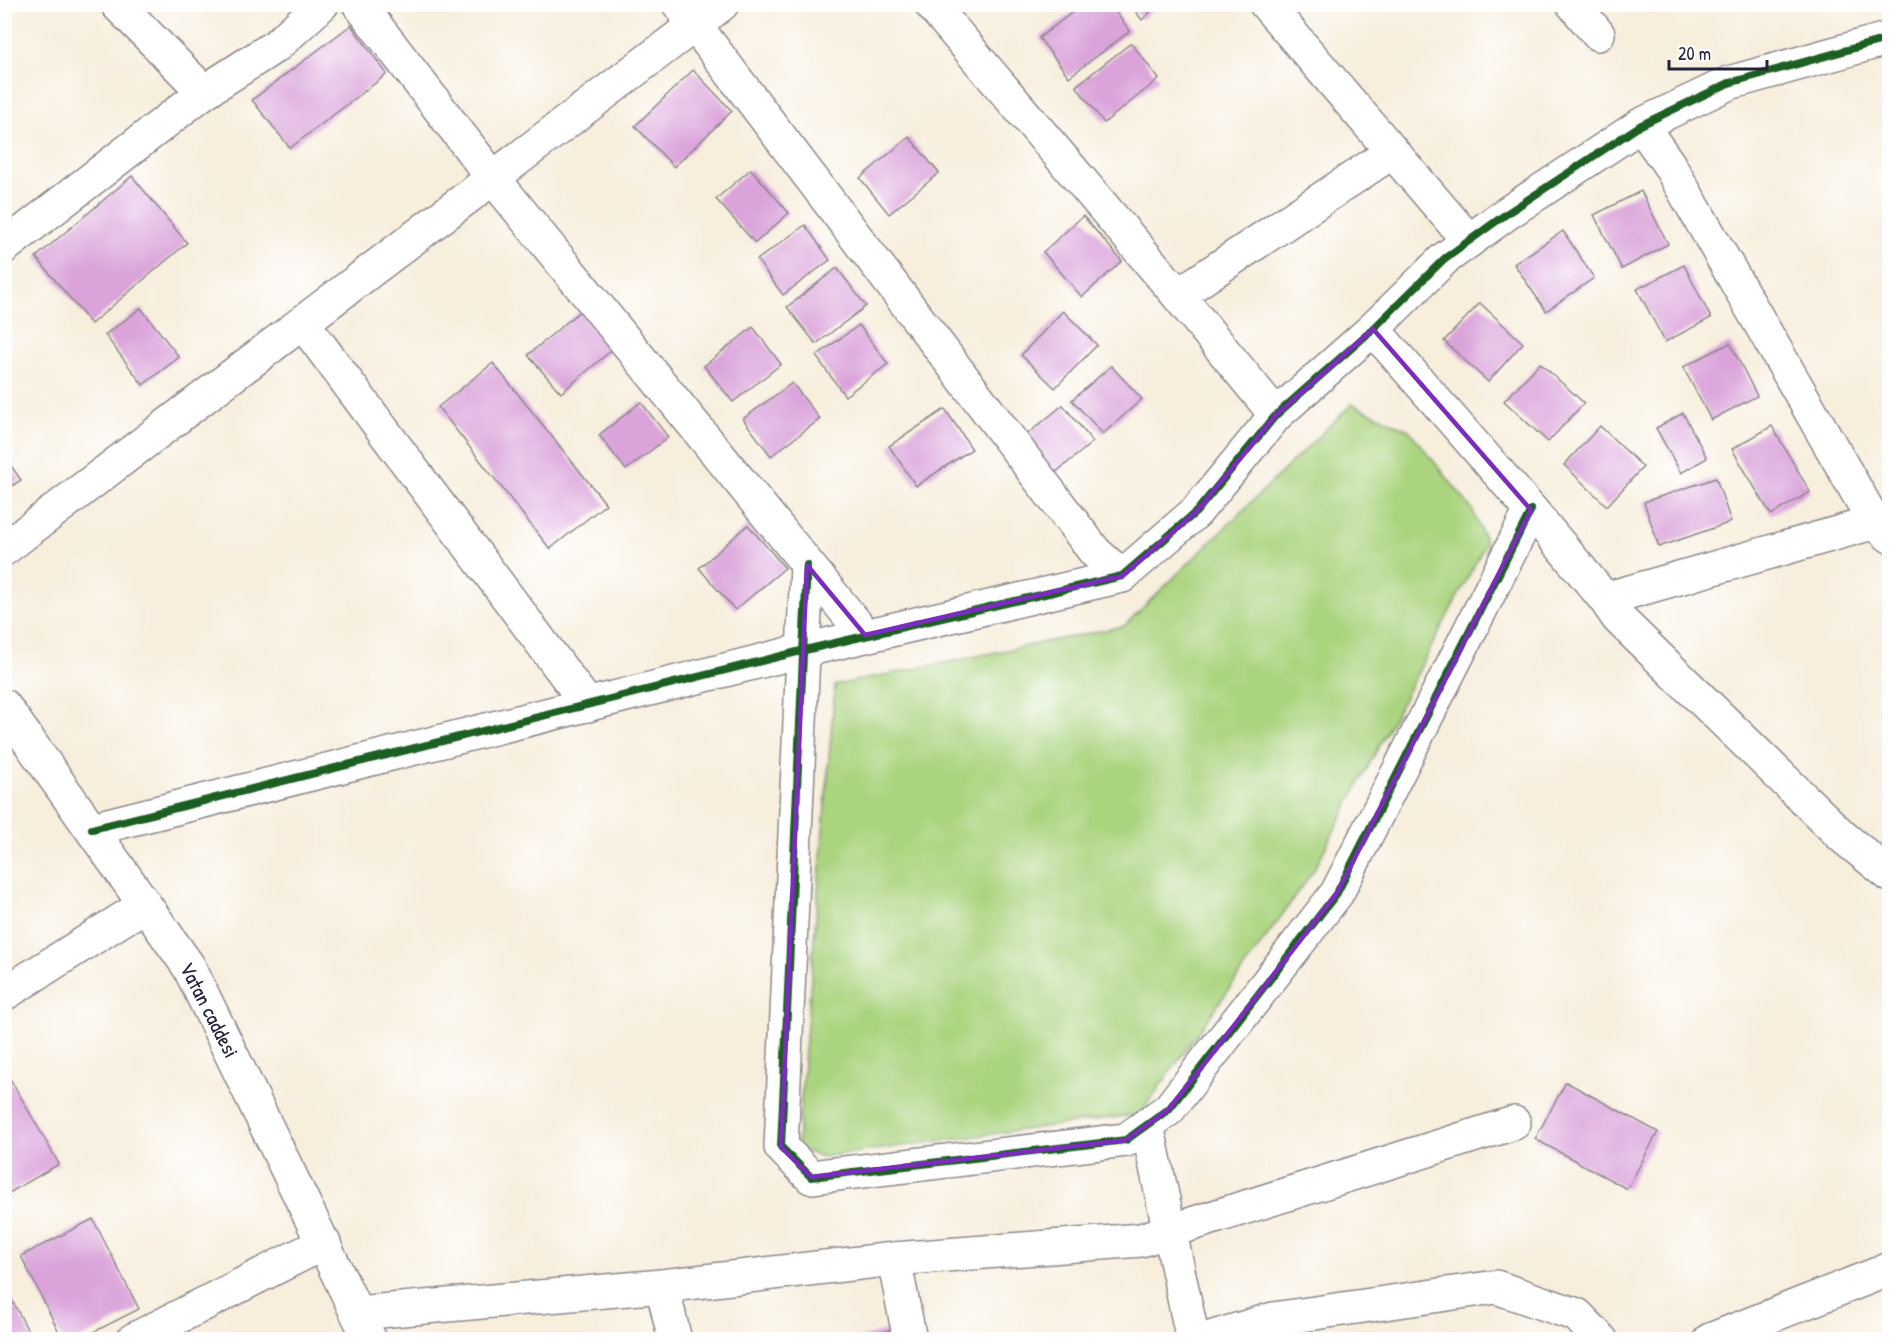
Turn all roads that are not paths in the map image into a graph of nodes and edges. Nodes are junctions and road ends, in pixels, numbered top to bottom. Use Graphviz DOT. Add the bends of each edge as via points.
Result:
graph roads {
  1 [pos="117,4"];
  2 [pos="322,4"];
  3 [pos="359,4"];
  4 [pos="722,4"];
  5 [pos="931,4"];
  6 [pos="1266,4"];
  7 [pos="1573,4"];
  8 [pos="687,14"];
  9 [pos="1598,34"];
  10 [pos="1890,38"];
  11 [pos="204,92"];
  12 [pos="1641,125"];
  13 [pos="1392,152"];
  14 [pos="493,178"];
  15 [pos="1468,242"];
  16 [pos="4,246"];
  17 [pos="1178,295"];
  18 [pos="303,323"];
  19 [pos="1373,329"];
  20 [pos="1276,415"];
  21 [pos="1531,510"];
  22 [pos="1885,525"];
  23 [pos="4,549"];
  24 [pos="807,565"];
  25 [pos="1122,576"];
  26 [pos="1605,599"];
  27 [pos="865,635"];
  28 [pos="804,650"];
  29 [pos="588,705"];
  30 [pos="4,706"];
  31 [pos="92,830"];
  32 [pos="1890,875"];
  33 [pos="145,905"];
  34 [pos="4,994"];
  35 [pos="1514,1123"];
  36 [pos="1148,1125"];
  37 [pos="1170,1231"];
  38 [pos="324,1243"];
  39 [pos="894,1259"];
  40 [pos="1890,1269"];
  41 [pos="662,1286"];
  42 [pos="364,1326"];
  43 [pos="133,1340"];
  44 [pos="675,1340"];
  45 [pos="910,1340"];
  46 [pos="1193,1340"];
  47 [pos="1204,1340"];
  48 [pos="1601,1340"];
  49 [pos="1710,1340"];
  1 -- 11 [label="street"];
  2 -- 11 [label="street" via="277,45"];
  3 -- 14 [label="street"];
  4 -- 8 [label="street"];
  5 -- 17 [label="street"];
  6 -- 13 [label="street"];
  7 -- 9 [label="street"];
  8 -- 14 [label="street"];
  8 -- 25 [label="street" via="1095,552"];
  10 -- 12 [label="street" via="1729,83"];
  11 -- 16 [label="street"];
  12 -- 15 [label="street"];
  12 -- 22 [label="street" via="1668,163"];
  13 -- 15 [label="street"];
  13 -- 17 [label="street"];
  14 -- 18 [label="street"];
  14 -- 24 [label="street"];
  15 -- 19 [label="street"];
  17 -- 20 [label="street"];
  18 -- 23 [label="street"];
  18 -- 29 [label="street"];
  19 -- 20 [label="street"];
  19 -- 21 [label="street"];
  20 -- 25 [label="street" via="1196,512"];
  21 -- 26 [label="street"];
  21 -- 36 [label="street" via="1337,893 1169,1109"];
  22 -- 26 [label="street"];
  24 -- 27 [label="street"];
  24 -- 28 [label="street"];
  25 -- 27 [label="street"];
  26 -- 32 [label="street" via="1618,618 1751,748 1843,837"];
  27 -- 28 [label="street"];
  28 -- 29 [label="street"];
  28 -- 36 [label="street" via="781,1147 811,1178 1126,1140"];
  29 -- 31 [label="street"];
  30 -- 31 [label="street, Vatan caddesi"];
  31 -- 33 [label="street, Vatan caddesi"];
  33 -- 34 [label="street"];
  33 -- 38 [label="street, Vatan caddesi" via="189,967"];
  35 -- 37 [label="street"];
  36 -- 37 [label="street"];
  37 -- 39 [label="street" via="1141,1240"];
  37 -- 46 [label="street"];
  38 -- 42 [label="street, Vatan caddesi"];
  38 -- 43 [label="street"];
  39 -- 41 [label="street"];
  39 -- 45 [label="street"];
  40 -- 49 [label="street"];
  41 -- 42 [label="street"];
  41 -- 44 [label="street"];
  47 -- 48 [label="street" via="1273,1319 1496,1287 1577,1315"];
}
